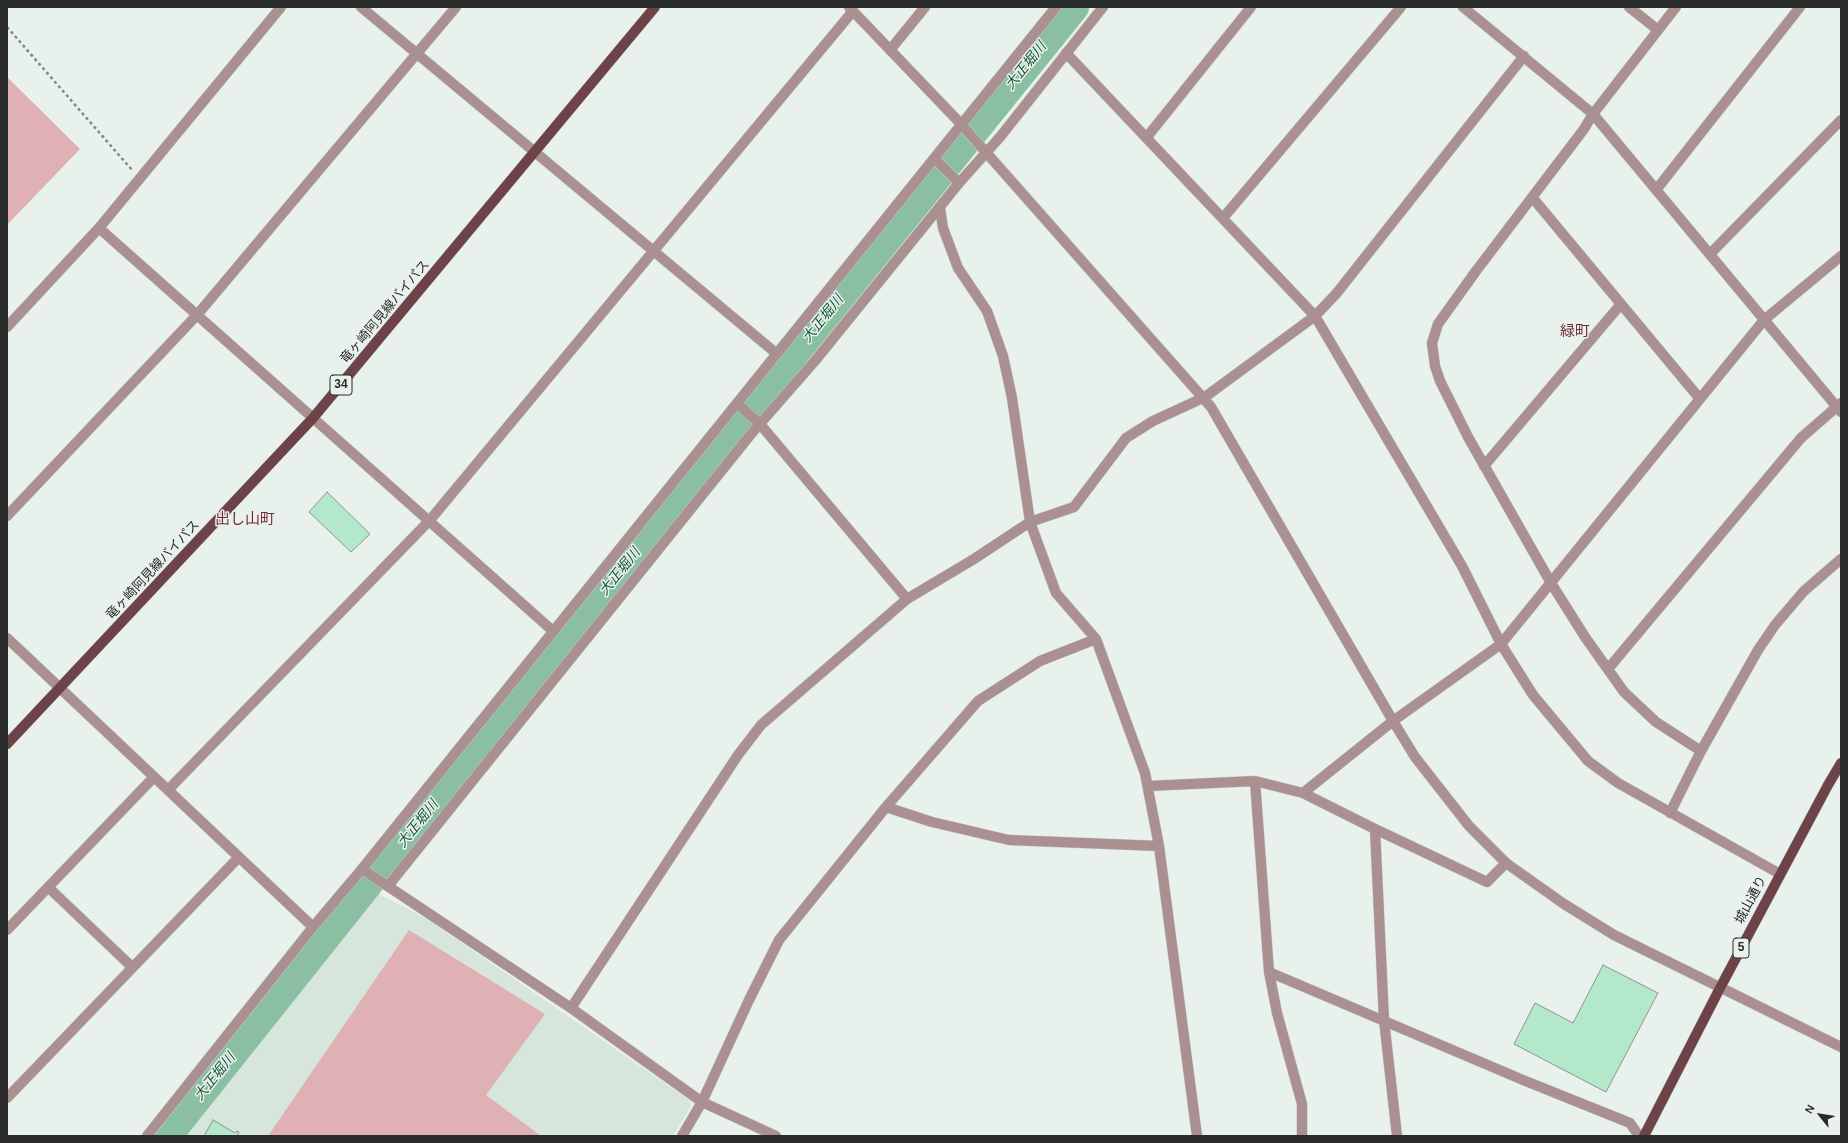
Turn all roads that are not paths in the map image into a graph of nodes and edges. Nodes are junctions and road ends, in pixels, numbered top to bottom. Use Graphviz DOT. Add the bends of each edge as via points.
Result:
graph roads {
  1 [pos="281,7"];
  2 [pos="361,7"];
  3 [pos="456,7"];
  4 [pos="655,7"];
  5 [pos="925,7"];
  6 [pos="1056,7"];
  7 [pos="1103,7"];
  8 [pos="1251,7"];
  9 [pos="1401,7"];
  10 [pos="1463,7"];
  11 [pos="1629,7"];
  12 [pos="1676,7"];
  13 [pos="1800,7"];
  14 [pos="851,9"];
  15 [pos="1658,30"];
  16 [pos="890,50"];
  17 [pos="1066,53"];
  18 [pos="417,54"];
  19 [pos="1524,56"];
  20 [pos="1593,114"];
  21 [pos="1841,120"];
  22 [pos="961,124"];
  23 [pos="1147,137"];
  24 [pos="986,152"];
  25 [pos="534,153"];
  26 [pos="935,159"];
  27 [pos="958,181"];
  28 [pos="1656,190"];
  29 [pos="1532,197"];
  30 [pos="940,208"];
  31 [pos="1222,218"];
  32 [pos="99,228"];
  33 [pos="653,251"];
  34 [pos="1710,254"];
  35 [pos="1841,256"];
  36 [pos="1621,304"];
  37 [pos="197,315"];
  38 [pos="1315,316"];
  39 [pos="1764,320"];
  40 [pos="7,327"];
  41 [pos="777,354"];
  42 [pos="1203,398"];
  43 [pos="1700,399"];
  44 [pos="740,405"];
  45 [pos="1840,407"];
  46 [pos="313,418"];
  47 [pos="758,422"];
  48 [pos="1484,466"];
  49 [pos="7,516"];
  50 [pos="430,520"];
  51 [pos="1030,522"];
  52 [pos="1841,559"];
  53 [pos="1551,583"];
  54 [pos="907,600"];
  55 [pos="553,631"];
  56 [pos="7,638"];
  57 [pos="1096,638"];
  58 [pos="1501,644"];
  59 [pos="1608,669"];
  60 [pos="61,688"];
  61 [pos="1393,721"];
  62 [pos="7,744"];
  63 [pos="1701,751"];
  64 [pos="1841,763"];
  65 [pos="154,776"];
  66 [pos="1255,781"];
  67 [pos="1148,786"];
  68 [pos="168,790"];
  69 [pos="1303,793"];
  70 [pos="886,807"];
  71 [pos="1670,813"];
  72 [pos="1375,829"];
  73 [pos="1159,846"];
  74 [pos="239,857"];
  75 [pos="1506,863"];
  76 [pos="362,869"];
  77 [pos="1780,874"];
  78 [pos="388,886"];
  79 [pos="48,887"];
  80 [pos="313,927"];
  81 [pos="7,930"];
  82 [pos="132,967"];
  83 [pos="1269,972"];
  84 [pos="1720,988"];
  85 [pos="571,1008"];
  86 [pos="1384,1020"];
  87 [pos="1841,1046"];
  88 [pos="7,1098"];
  89 [pos="702,1102"];
  90 [pos="147,1136"];
  91 [pos="682,1136"];
  92 [pos="776,1136"];
  93 [pos="1197,1136"];
  94 [pos="1302,1136"];
  95 [pos="1397,1136"];
  96 [pos="1639,1136"];
  97 [pos="1644,1136"];
  1 -- 32 [label="street"];
  2 -- 18 [label="street"];
  3 -- 18 [label="street"];
  4 -- 25 [label="main road, 竜ヶ崎阿見線バイパス / 34"];
  5 -- 16 [label="street"];
  6 -- 22 [label="street"];
  7 -- 17 [label="street"];
  8 -- 23 [label="street"];
  9 -- 31 [label="street"];
  10 -- 19 [label="street"];
  11 -- 15 [label="street"];
  12 -- 15 [label="street"];
  13 -- 28 [label="street"];
  14 -- 16 [label="street"];
  14 -- 33 [label="street"];
  15 -- 20 [label="street"];
  16 -- 22 [label="street"];
  17 -- 23 [label="street"];
  17 -- 24 [label="street"];
  18 -- 25 [label="street"];
  18 -- 37 [label="street"];
  19 -- 20 [label="street"];
  19 -- 38 [label="street" via="1336,294"];
  20 -- 28 [label="street"];
  20 -- 29 [label="street" via="1584,130"];
  21 -- 34 [label="street"];
  22 -- 24 [label="street"];
  22 -- 26 [label="street"];
  23 -- 31 [label="street"];
  24 -- 27 [label="street"];
  24 -- 42 [label="street"];
  25 -- 33 [label="street"];
  25 -- 46 [label="main road, 竜ヶ崎阿見線バイパス / 34"];
  26 -- 27 [label="street"];
  26 -- 41 [label="street"];
  27 -- 30 [label="street"];
  28 -- 34 [label="street"];
  29 -- 36 [label="street"];
  29 -- 48 [label="street" via="1438,324 1432,343 1440,381"];
  30 -- 47 [label="street" via="814,362"];
  30 -- 51 [label="street" via="943,228 958,268 987,312 1003,356 1012,398"];
  31 -- 38 [label="street"];
  32 -- 37 [label="street"];
  32 -- 40 [label="street"];
  33 -- 41 [label="street"];
  33 -- 50 [label="street"];
  34 -- 39 [label="street"];
  35 -- 39 [label="street"];
  36 -- 43 [label="street"];
  36 -- 48 [label="street"];
  37 -- 46 [label="street"];
  37 -- 49 [label="street"];
  38 -- 42 [label="street"];
  38 -- 58 [label="street" via="1462,566"];
  39 -- 43 [label="street"];
  39 -- 45 [label="street"];
  41 -- 44 [label="street"];
  42 -- 51 [label="street" via="1153,421 1126,438 1074,508"];
  42 -- 61 [label="street" via="1215,414"];
  43 -- 53 [label="street"];
  44 -- 47 [label="street"];
  44 -- 55 [label="street"];
  45 -- 59 [label="street" via="1802,438"];
  46 -- 50 [label="street"];
  46 -- 60 [label="main road, 竜ヶ崎阿見線バイパス / 34"];
  47 -- 54 [label="street"];
  47 -- 78 [label="street"];
  48 -- 53 [label="street"];
  50 -- 55 [label="street"];
  50 -- 68 [label="street"];
  51 -- 54 [label="street"];
  51 -- 57 [label="street" via="1056,594"];
  52 -- 63 [label="street" via="1804,591 1776,625 1758,650"];
  53 -- 58 [label="street"];
  53 -- 59 [label="street"];
  54 -- 85 [label="street" via="761,725 738,755"];
  55 -- 76 [label="street"];
  56 -- 60 [label="street"];
  57 -- 67 [label="street"];
  57 -- 70 [label="street" via="1040,661 978,701"];
  58 -- 61 [label="street"];
  58 -- 71 [label="street" via="1533,695 1588,761 1618,783"];
  59 -- 63 [label="street" via="1624,692 1656,722"];
  60 -- 62 [label="main road, 竜ヶ崎阿見線バイパス / 34"];
  60 -- 65 [label="street"];
  61 -- 69 [label="street"];
  61 -- 75 [label="street" via="1415,757 1469,826"];
  63 -- 71 [label="street"];
  64 -- 77 [label="main road, 城山通り / 5"];
  65 -- 68 [label="street"];
  65 -- 79 [label="street"];
  66 -- 67 [label="street"];
  66 -- 69 [label="street"];
  66 -- 83 [label="street"];
  67 -- 73 [label="street"];
  68 -- 74 [label="street"];
  69 -- 72 [label="street"];
  70 -- 73 [label="street" via="932,822 1009,840"];
  70 -- 89 [label="street" via="779,940"];
  71 -- 77 [label="street"];
  72 -- 75 [label="street" via="1486,882"];
  72 -- 86 [label="street"];
  73 -- 93 [label="street"];
  74 -- 80 [label="street"];
  74 -- 82 [label="street"];
  75 -- 84 [label="street" via="1614,935"];
  76 -- 78 [label="street"];
  76 -- 80 [label="street"];
  77 -- 84 [label="main road, 城山通り / 5"];
  78 -- 85 [label="street"];
  79 -- 81 [label="street"];
  79 -- 82 [label="street"];
  80 -- 90 [label="street"];
  82 -- 88 [label="street"];
  83 -- 86 [label="street"];
  83 -- 94 [label="street" via="1277,1013 1302,1104"];
  84 -- 87 [label="street"];
  84 -- 97 [label="main road, 城山通り / 5"];
  85 -- 89 [label="street"];
  86 -- 95 [label="street"];
  86 -- 96 [label="street" via="1522,1080 1630,1123"];
  89 -- 91 [label="street"];
  89 -- 92 [label="street"];
}
